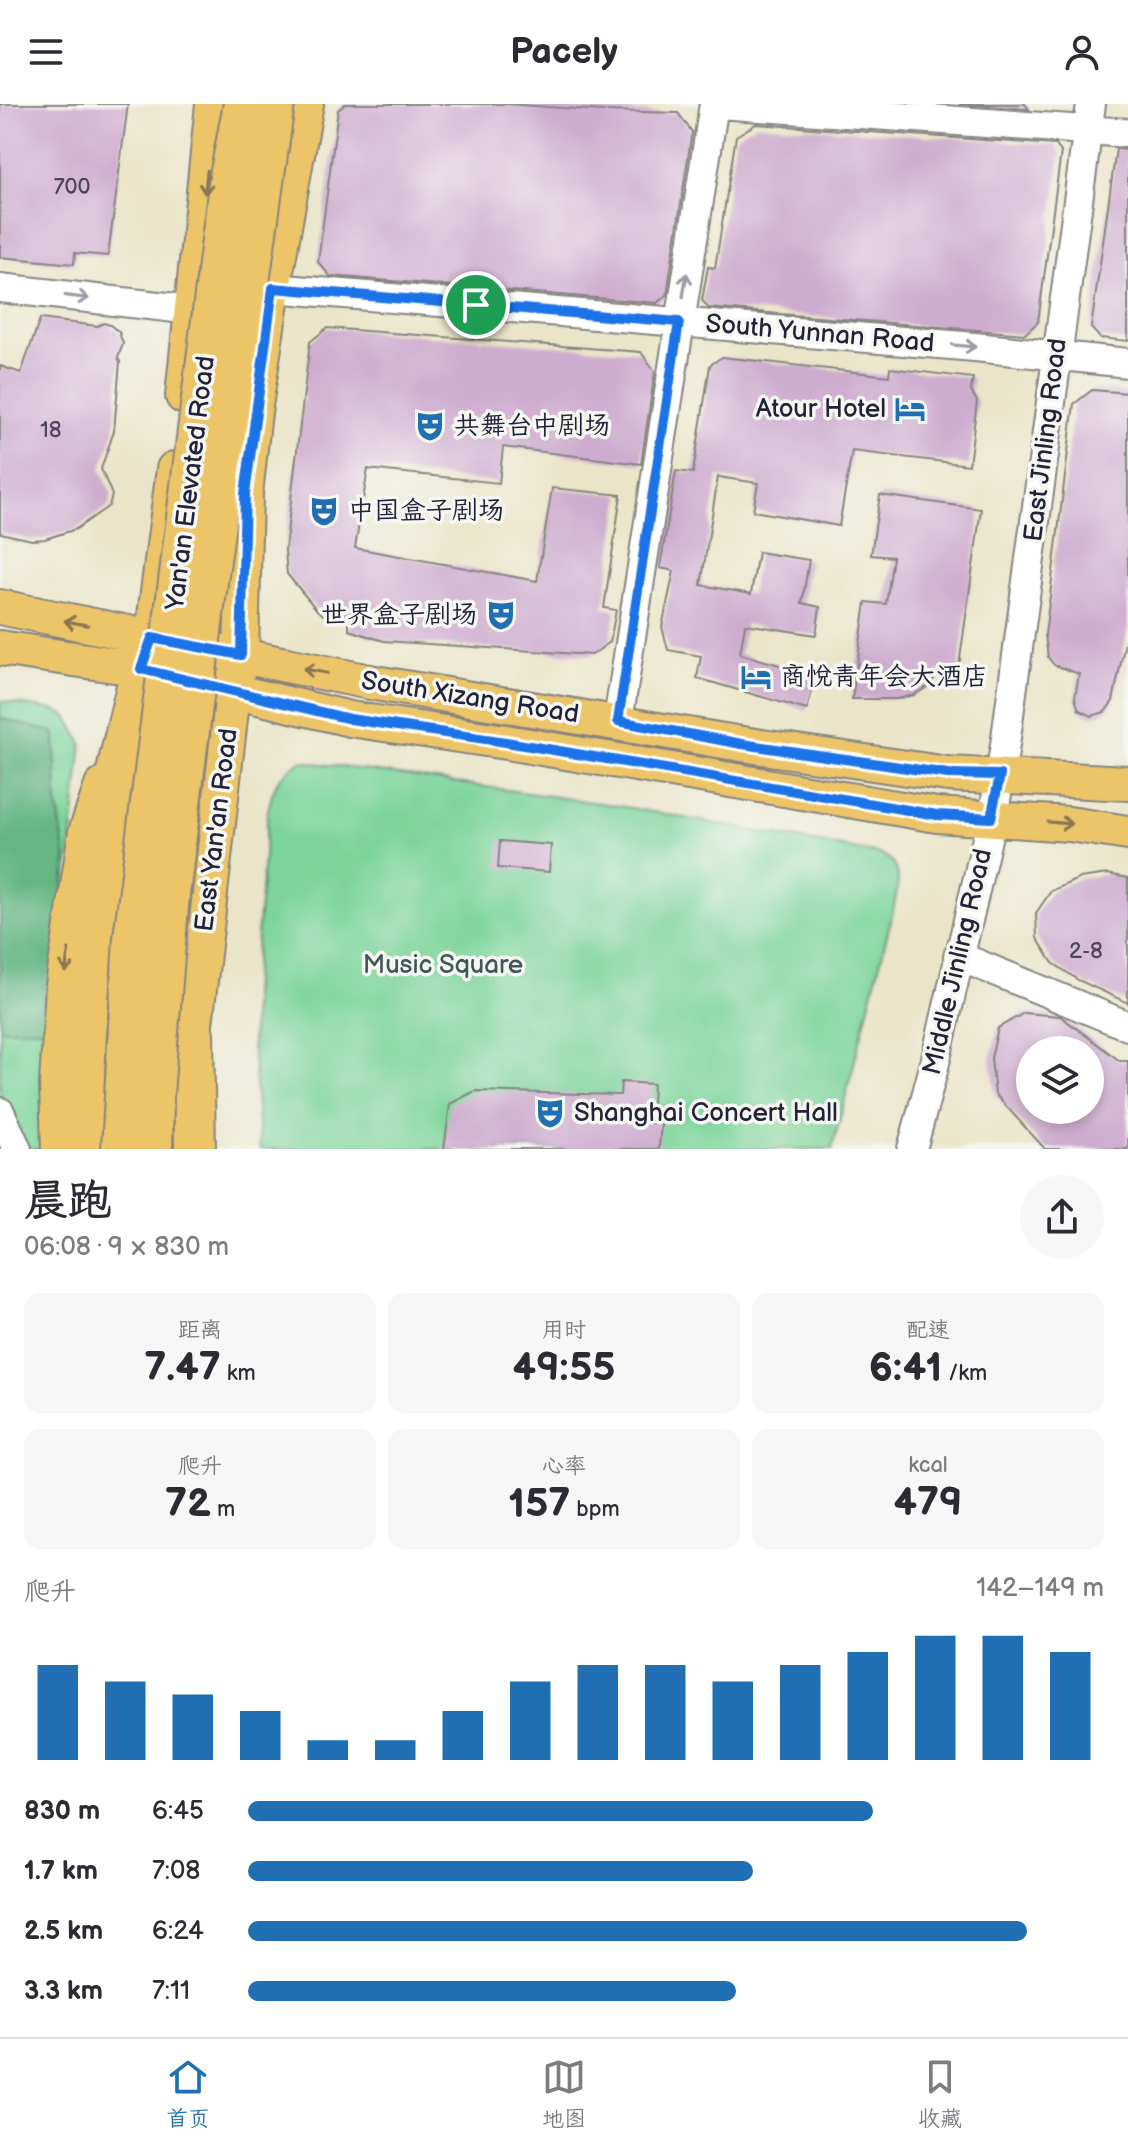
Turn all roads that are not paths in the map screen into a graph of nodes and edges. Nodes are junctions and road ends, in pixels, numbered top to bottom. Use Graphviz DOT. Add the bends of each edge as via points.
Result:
graph roads {
  1 [pos="213,104"];
  2 [pos="237,104"];
  3 [pos="244,104"];
  4 [pos="274,104"];
  5 [pos="291,104"];
  6 [pos="306,104"];
  7 [pos="716,104"];
  8 [pos="1089,117"];
  9 [pos="1128,133"];
  10 [pos="230,177"];
  11 [pos="0,288"];
  12 [pos="273,288"];
  13 [pos="193,310"];
  14 [pos="679,322"];
  15 [pos="1057,355"];
  16 [pos="1128,363"];
  17 [pos="0,607"];
  18 [pos="0,648"];
  19 [pos="241,655"];
  20 [pos="147,660"];
  21 [pos="233,692"];
  22 [pos="618,721"];
  23 [pos="1000,775"];
  24 [pos="1128,783"];
  25 [pos="991,818"];
  26 [pos="1128,833"];
  27 [pos="958,956"];
  28 [pos="1128,1026"];
  29 [pos="193,1034"];
  30 [pos="0,1112"];
  31 [pos="17,1149"];
  32 [pos="59,1149"];
  33 [pos="83,1149"];
  34 [pos="113,1149"];
  35 [pos="122,1149"];
  36 [pos="152,1149"];
  37 [pos="170,1149"];
  38 [pos="183,1149"];
  39 [pos="195,1149"];
  40 [pos="206,1149"];
  41 [pos="912,1149"];
  1 -- 13 [label="main road, one-way"];
  2 -- 10 [label="highway, bridge"];
  3 -- 10 [label="highway, Yan'an Elevated Road, bridge"];
  4 -- 36 [label="highway, Yan'an Elevated Road, bridge" via="169,894"];
  5 -- 37 [label="highway" via="181,973"];
  6 -- 12 [label="main road, East Yan'an Road"];
  7 -- 8 [label="street"];
  14 -- 7 [label="street, one-way"];
  8 -- 9 [label="street"];
  8 -- 15 [label="street, East Jinling Road"];
  10 -- 35 [label="highway, Yan'an Elevated Road, bridge" via="134,938"];
  11 -- 13 [label="street, one-way"];
  12 -- 14 [label="street, South Yunnan Road"];
  12 -- 19 [label="main road, East Yan'an Road" via="245,494"];
  13 -- 20 [label="main road"];
  14 -- 15 [label="street, South Yunnan Road, one-way"];
  14 -- 22 [label="street"];
  15 -- 16 [label="street, South Yunnan Road"];
  15 -- 23 [label="street, East Jinling Road"];
  20 -- 17 [label="main road, one-way"];
  18 -- 20 [label="main road"];
  19 -- 20 [label="main road, South Xizang Road"];
  19 -- 21 [label="main road, East Yan'an Road"];
  22 -- 19 [label="main road, South Xizang Road, one-way" via="375,683"];
  20 -- 21 [label="main road, South Xizang Road"];
  20 -- 32 [label="main road, one-way" via="86,832 63,986"];
  20 -- 33 [label="highway" via="111,804 96,912"];
  20 -- 34 [label="main road" via="147,740 119,1017"];
  21 -- 25 [label="main road, South Xizang Road" via="350,719 937,815"];
  21 -- 29 [label="main road, East Yan'an Road"];
  22 -- 23 [label="main road, South Xizang Road" via="948,774"];
  23 -- 24 [label="main road, South Xizang Road"];
  23 -- 25 [label="street, Middle Jinling Road"];
  25 -- 26 [label="main road, South Xizang Road, one-way"];
  25 -- 27 [label="street, Middle Jinling Road"];
  27 -- 28 [label="street"];
  27 -- 41 [label="street, Middle Jinling Road"];
  29 -- 38 [label="main road, East Yan'an Road"];
  29 -- 39 [label="highway"];
  29 -- 40 [label="main road, East Yan'an Road"];
  30 -- 31 [label="street"];
}
